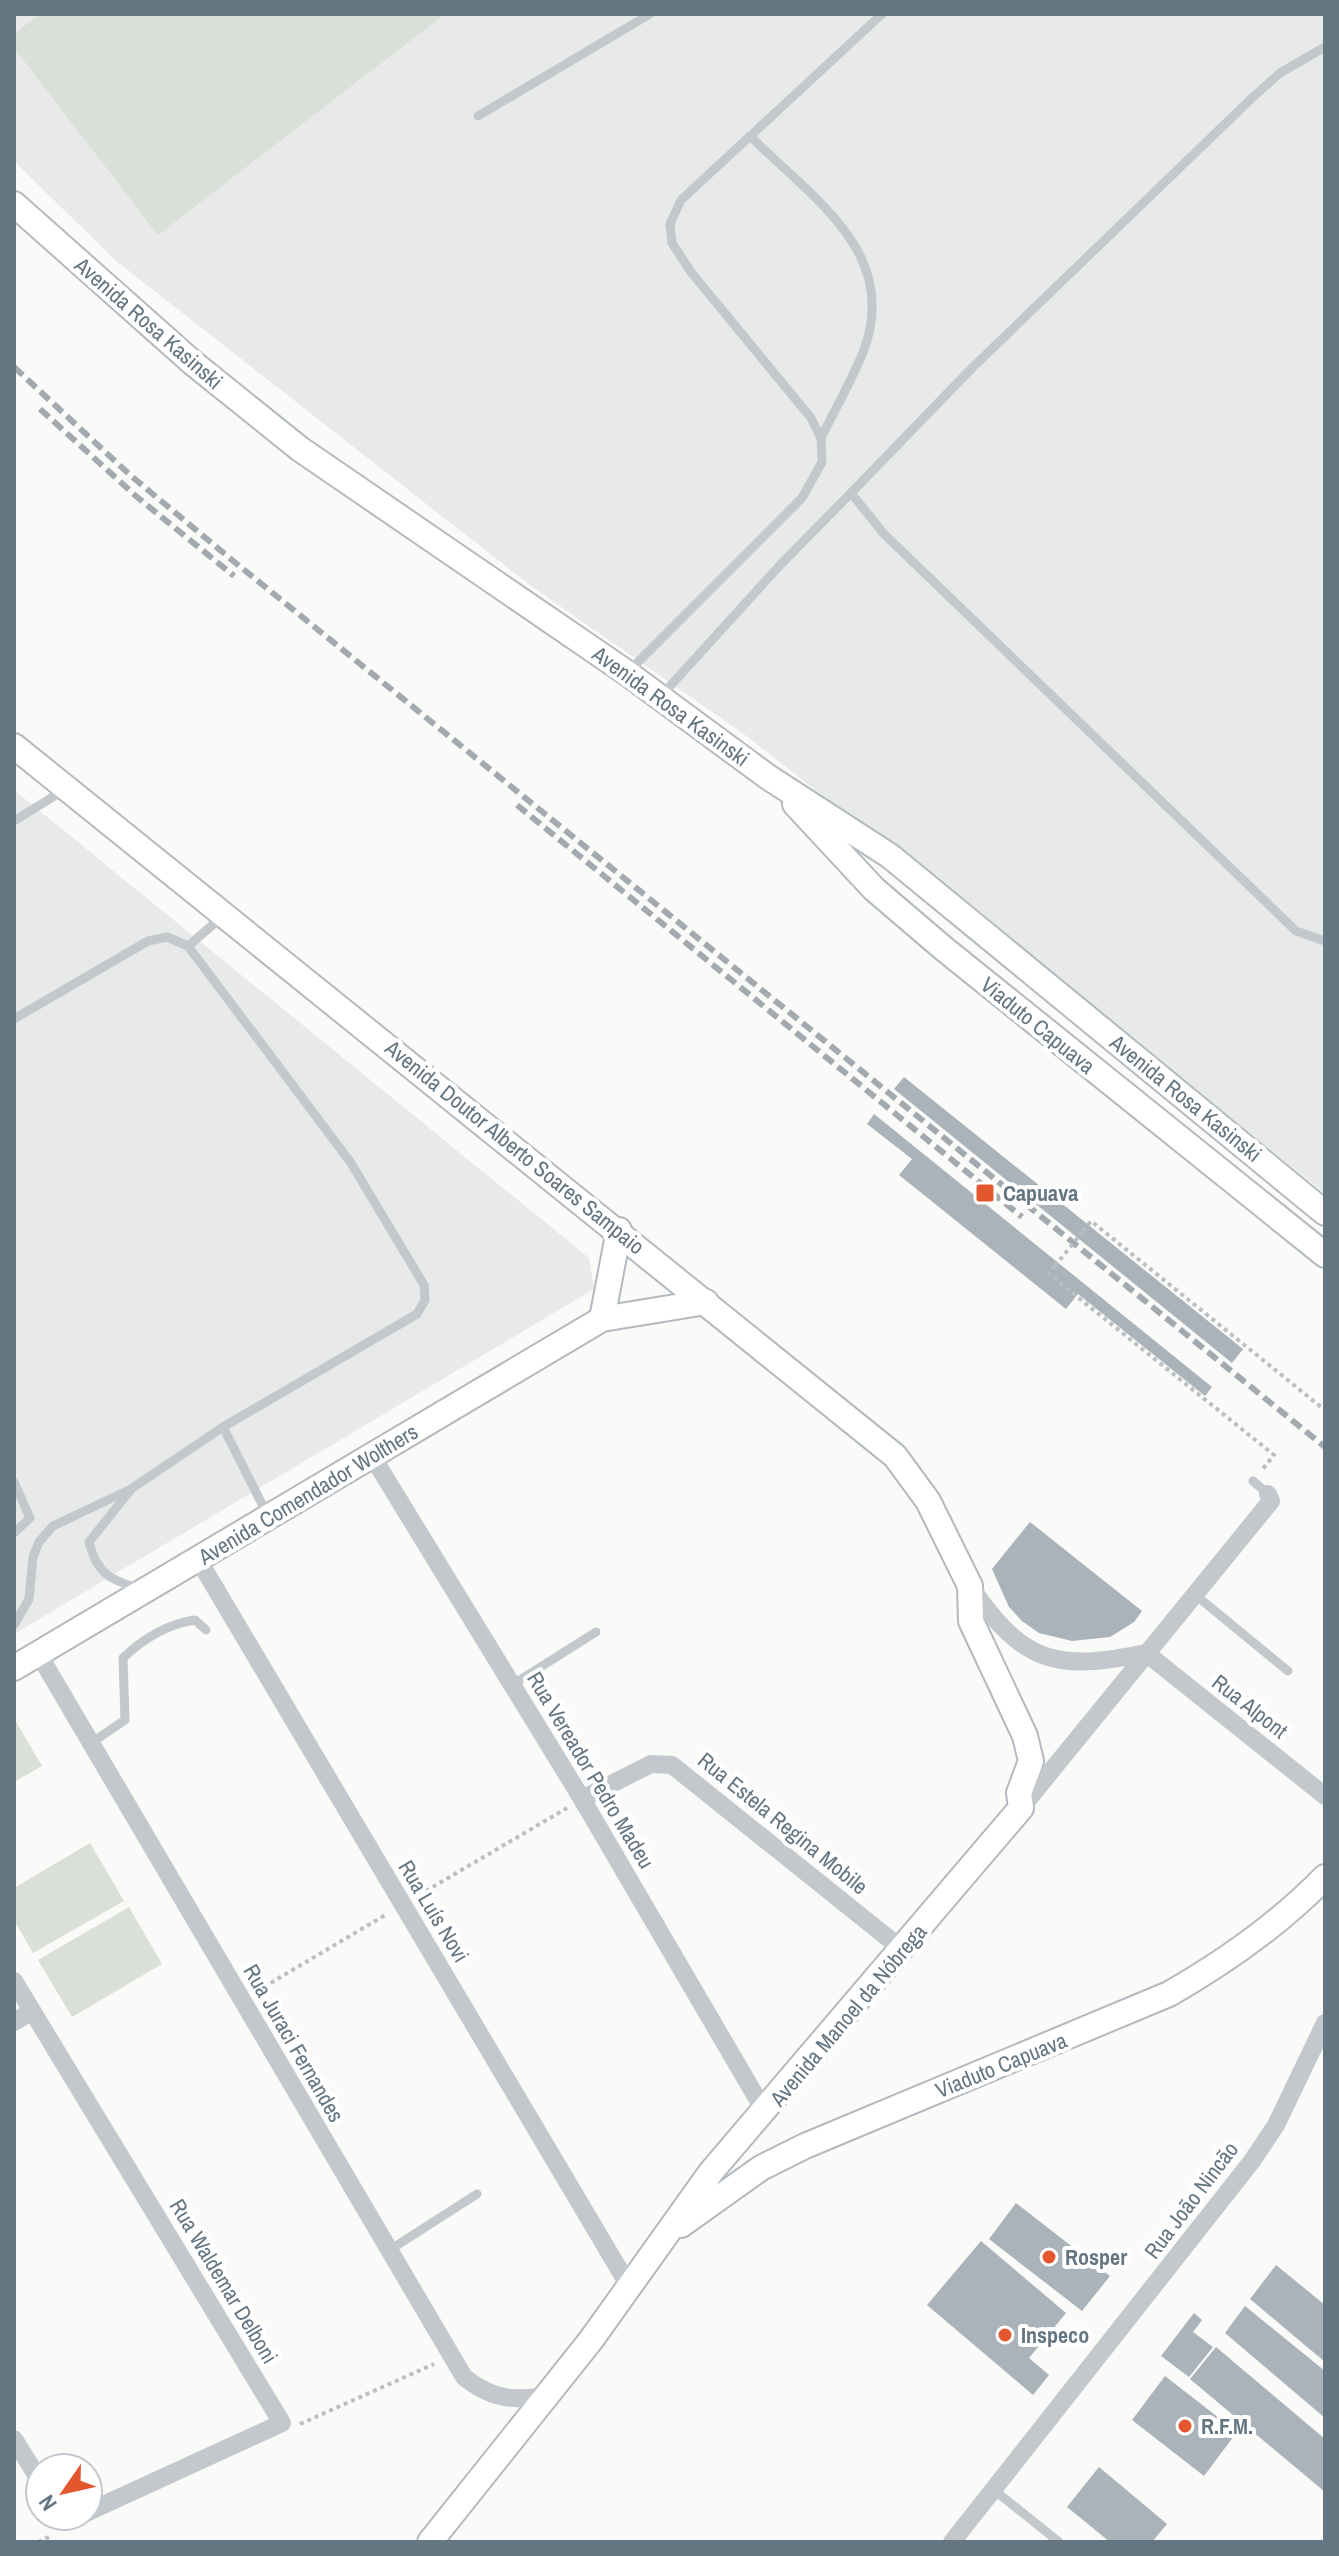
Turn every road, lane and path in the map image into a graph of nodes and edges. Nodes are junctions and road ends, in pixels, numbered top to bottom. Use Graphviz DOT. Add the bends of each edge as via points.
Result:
graph roads {
  1 [pos="650,14"];
  2 [pos="882,14"];
  3 [pos="1325,47"];
  4 [pos="478,116"];
  5 [pos="750,136"];
  6 [pos="14,204"];
  7 [pos="821,438"];
  8 [pos="851,493"];
  9 [pos="627,673"];
  10 [pos="660,697"];
  11 [pos="14,746"];
  12 [pos="768,777"];
  13 [pos="67,788"];
  14 [pos="14,821"];
  15 [pos="225,914"];
  16 [pos="1325,941"];
  17 [pos="188,946"];
  18 [pos="14,1019"];
  19 [pos="1325,1213"];
  20 [pos="619,1230"];
  21 [pos="1325,1255"];
  22 [pos="706,1302"];
  23 [pos="602,1319"];
  24 [pos="1321,1407"];
  25 [pos="223,1427"];
  26 [pos="372,1456"];
  27 [pos="1253,1481"];
  28 [pos="14,1482"];
  29 [pos="131,1489"];
  30 [pos="1268,1494"];
  31 [pos="268,1518"];
  32 [pos="14,1533"];
  33 [pos="198,1559"];
  34 [pos="970,1586"];
  35 [pos="146,1590"];
  36 [pos="1193,1593"];
  37 [pos="14,1625"];
  38 [pos="206,1630"];
  39 [pos="596,1632"];
  40 [pos="38,1653"];
  41 [pos="1146,1653"];
  42 [pos="14,1668"];
  43 [pos="1288,1671"];
  44 [pos="512,1685"];
  45 [pos="91,1743"];
  46 [pos="1325,1796"];
  47 [pos="582,1799"];
  48 [pos="1021,1808"];
  49 [pos="1325,1877"];
  50 [pos="903,1950"];
  51 [pos="14,1981"];
  52 [pos="32,2011"];
  53 [pos="14,2022"];
  54 [pos="1325,2023"];
  55 [pos="765,2112"];
  56 [pos="477,2194"];
  57 [pos="667,2236"];
  58 [pos="388,2251"];
  59 [pos="629,2286"];
  60 [pos="450,2356"];
  61 [pos="549,2395"];
  62 [pos="282,2423"];
  63 [pos="994,2490"];
  64 [pos="104,2505"];
  65 [pos="430,2542"];
  66 [pos="952,2542"];
  67 [pos="1059,2542"];
  1 -- 4 [label="lane"];
  2 -- 5 [label="lane"];
  3 -- 8 [label="lane" via="1280,73 1252,98 972,368"];
  5 -- 7 [label="lane" via="855,241 869,270 873,310 863,352"];
  5 -- 7 [label="lane" via="681,200 670,224 672,243 811,418"];
  6 -- 9 [label="main road, Avenida Rosa Kasinski" via="193,363 300,449"];
  7 -- 9 [label="lane" via="822,462 802,498"];
  8 -- 10 [label="lane"];
  8 -- 16 [label="lane" via="884,534 1296,931"];
  9 -- 10 [label="main road, Avenida Rosa Kasinski"];
  10 -- 12 [label="main road, Avenida Rosa Kasinski"];
  11 -- 13 [label="main road, Avenida Doutor Alberto Soares Sampaio"];
  12 -- 19 [label="main road, Avenida Rosa Kasinski" via="890,856"];
  12 -- 21 [label="main road, Viaduto Capuava" via="874,889"];
  13 -- 14 [label="lane"];
  13 -- 15 [label="main road, Avenida Doutor Alberto Soares Sampaio"];
  15 -- 17 [label="lane"];
  15 -- 20 [label="main road, Avenida Doutor Alberto Soares Sampaio"];
  17 -- 18 [label="lane" via="167,937 148,941"];
  17 -- 25 [label="lane" via="351,1163 424,1285 425,1300 417,1314"];
  20 -- 22 [label="main road, Avenida Doutor Alberto Soares Sampaio"];
  20 -- 23 [label="main road"];
  22 -- 23 [label="main road, Avenida Comendador Wolthers"];
  22 -- 34 [label="main road, Avenida Doutor Alberto Soares Sampaio" via="895,1456 928,1501"];
  23 -- 26 [label="main road, Avenida Comendador Wolthers"];
  24 -- 27 [label="path, bridge" via="1091,1221 1049,1274 1274,1455"];
  25 -- 29 [label="lane"];
  25 -- 31 [label="lane"];
  26 -- 31 [label="main road, Avenida Comendador Wolthers"];
  26 -- 44 [label="street, Rua Vereador Pedro Madeu"];
  27 -- 30 [label="lane"];
  28 -- 32 [label="lane" via="30,1518"];
  29 -- 35 [label="lane" via="89,1542 95,1566 111,1580"];
  29 -- 37 [label="lane" via="53,1526 39,1542 29,1599"];
  30 -- 36 [label="street, Avenida Manoel da Nóbrega" via="1271,1501"];
  31 -- 33 [label="main road, Avenida Comendador Wolthers"];
  33 -- 35 [label="main road, Avenida Comendador Wolthers"];
  33 -- 59 [label="street, Rua Luís Novi"];
  34 -- 41 [label="street, Avenida Doutor Alberto Soares Sampaio" via="997,1625 1026,1648 1086,1663"];
  34 -- 48 [label="main road, Avenida Doutor Alberto Soares Sampaio" via="971,1621 1025,1736 1031,1761 1019,1793"];
  35 -- 40 [label="main road, Avenida Comendador Wolthers"];
  36 -- 41 [label="street, Avenida Manoel da Nóbrega"];
  36 -- 43 [label="lane"];
  38 -- 45 [label="lane" via="195,1620 183,1622 142,1640 123,1658 125,1720"];
  39 -- 44 [label="lane"];
  40 -- 42 [label="main road, Avenida Comendador Wolthers"];
  40 -- 45 [label="street, Rua Juraci Fernandes"];
  41 -- 46 [label="street, Rua Alpont"];
  41 -- 48 [label="street, Avenida Manoel da Nóbrega"];
  44 -- 47 [label="street, Rua Vereador Pedro Madeu"];
  45 -- 58 [label="street, Rua Juraci Fernandes"];
  47 -- 50 [label="street, Rua Estela Regina Mobile" via="651,1764 672,1765"];
  47 -- 55 [label="street, Rua Vereador Pedro Madeu"];
  48 -- 50 [label="main road, Avenida Manoel da Nóbrega"];
  49 -- 57 [label="main road, Viaduto Capuava" via="1279,1922 1169,1994 805,2146 761,2168"];
  50 -- 55 [label="main road, Avenida Manoel da Nóbrega"];
  51 -- 52 [label="street, Rua Waldemar Delboni"];
  52 -- 53 [label="street"];
  52 -- 62 [label="street, Rua Waldemar Delboni"];
  54 -- 63 [label="street, Rua João Nincão" via="1252,2161"];
  55 -- 57 [label="main road, Avenida Manoel da Nóbrega" via="711,2172"];
  56 -- 58 [label="lane"];
  57 -- 59 [label="main road, Avenida Manoel da Nóbrega"];
  58 -- 60 [label="street, Rua Juraci Fernandes"];
  59 -- 61 [label="main road, Avenida Manoel da Nóbrega"];
  60 -- 61 [label="street, Rua Juraci Fernandes" via="464,2377 496,2397 523,2400"];
  60 -- 62 [label="path" via="296,2426"];
  61 -- 65 [label="main road, Avenida Manoel da Nóbrega"];
  62 -- 64 [label="street"];
  63 -- 66 [label="street, Rua João Nincão"];
  63 -- 67 [label="lane"];
}
